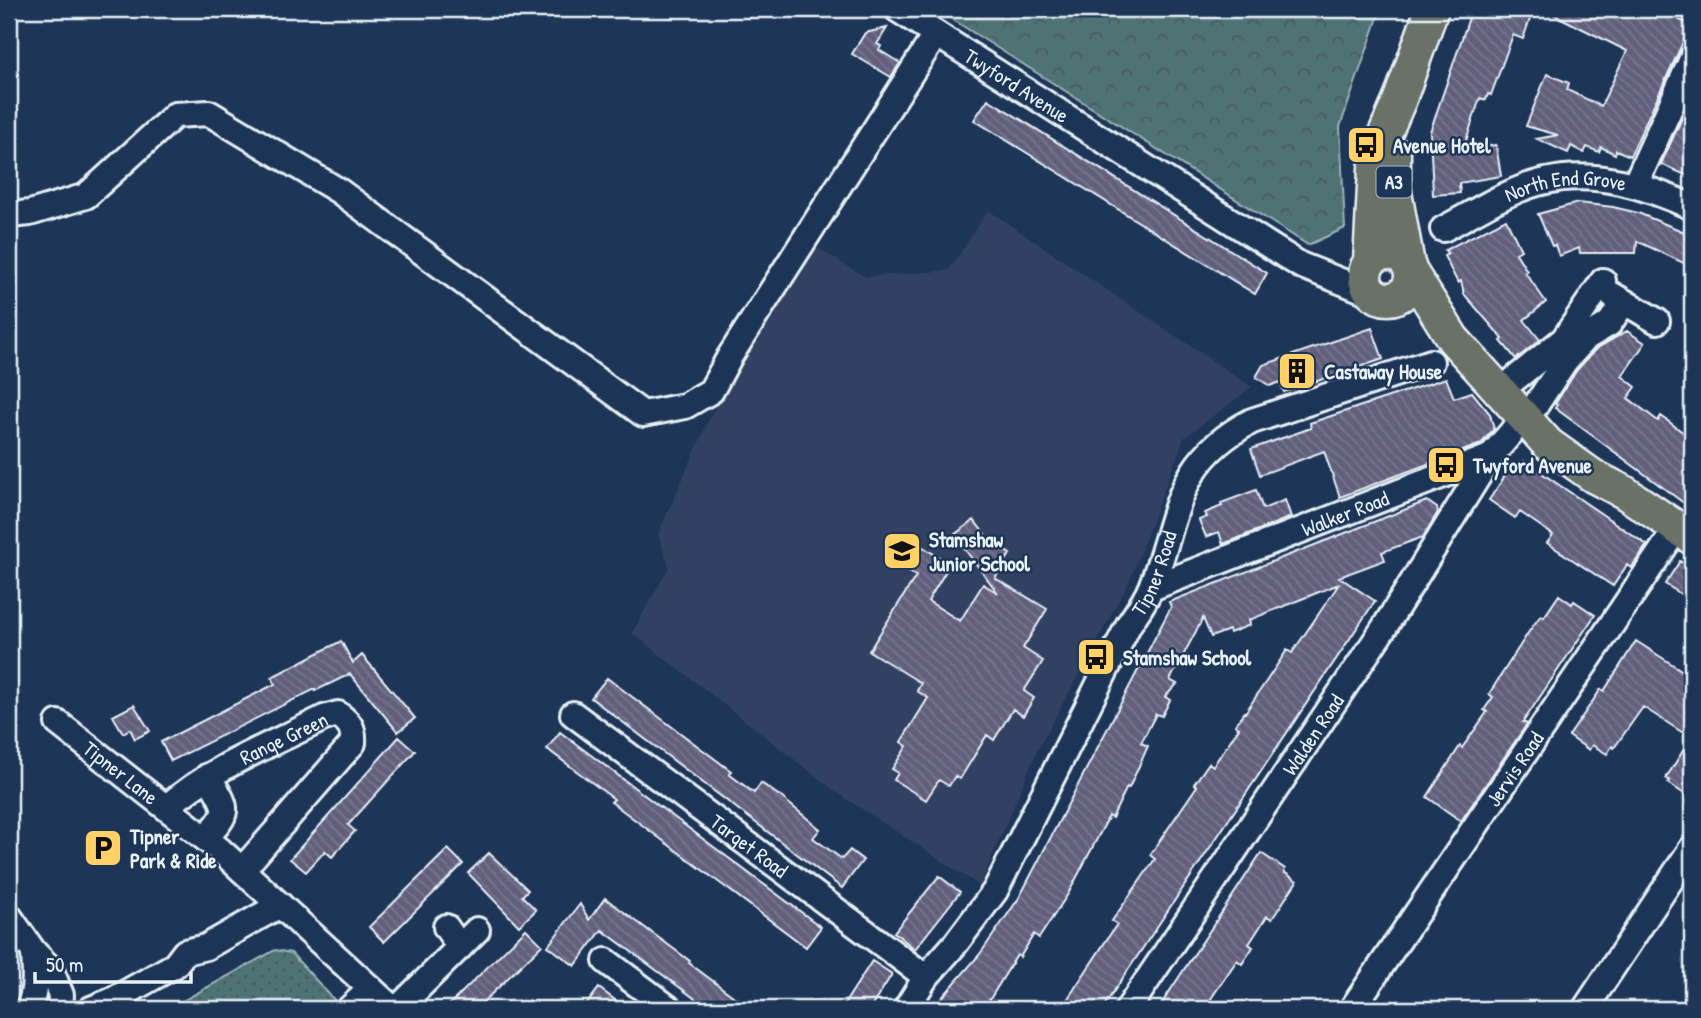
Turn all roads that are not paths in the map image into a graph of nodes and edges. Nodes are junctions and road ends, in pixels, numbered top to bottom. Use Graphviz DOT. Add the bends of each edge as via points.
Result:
graph roads {
  1 [pos="897,9"];
  2 [pos="1432,9"];
  3 [pos="936,34"];
  4 [pos="1692,59"];
  5 [pos="1401,99"];
  6 [pos="1635,185"];
  7 [pos="1692,207"];
  8 [pos="9,215"];
  9 [pos="1443,229"];
  10 [pos="1409,268"];
  11 [pos="1374,280"];
  12 [pos="1611,292"];
  13 [pos="1657,321"];
  14 [pos="1453,339"];
  15 [pos="1432,362"];
  16 [pos="1500,390"];
  17 [pos="1525,419"];
  18 [pos="1490,457"];
  19 [pos="1683,540"];
  20 [pos="1151,588"];
  21 [pos="573,714"];
  22 [pos="58,723"];
  23 [pos="208,776"];
  24 [pos="167,807"];
  25 [pos="205,838"];
  26 [pos="1692,848"];
  27 [pos="242,870"];
  28 [pos="280,905"];
  29 [pos="9,916"];
  30 [pos="461,935"];
  31 [pos="34,952"];
  32 [pos="606,961"];
  33 [pos="926,977"];
  34 [pos="371,989"];
  35 [pos="28,1009"];
  36 [pos="60,1009"];
  37 [pos="91,1009"];
  38 [pos="349,1009"];
  39 [pos="395,1009"];
  40 [pos="670,1009"];
  41 [pos="906,1009"];
  42 [pos="1128,1009"];
  43 [pos="1352,1009"];
  44 [pos="1586,1009"];
  1 -- 3 [label="street, Twyford Avenue"];
  2 -- 5 [label="main road, A3"];
  3 -- 8 [label="street" via="711,390 685,406 643,414 339,191 209,113 175,115 86,196"];
  3 -- 11 [label="street, Twyford Avenue" via="1300,265 1316,272"];
  4 -- 6 [label="street"];
  5 -- 10 [label="main road, A3" via="1393,170"];
  5 -- 11 [label="main road, A3" via="1380,145 1375,169"];
  6 -- 7 [label="street, North End Grove"];
  6 -- 9 [label="street, North End Grove" via="1603,179 1545,181"];
  10 -- 11 [label="main road" via="1403,259 1382,254"];
  10 -- 14 [label="main road, A3"];
  11 -- 14 [label="main road, A3"];
  12 -- 13 [label="street"];
  12 -- 16 [label="street"];
  12 -- 17 [label="street, Walker Road" via="1609,324 1587,337 1565,361"];
  14 -- 16 [label="main road, A3"];
  15 -- 20 [label="street, Tipner Road" via="1252,421 1229,433 1193,470"];
  16 -- 17 [label="main road, A3"];
  17 -- 18 [label="street, Walker Road"];
  17 -- 19 [label="main road, A3" via="1548,444 1624,492"];
  18 -- 20 [label="street, Walker Road"];
  18 -- 42 [label="street, Walden Road" via="1384,628"];
  19 -- 43 [label="street, Jervis Road"];
  20 -- 33 [label="street, Tipner Road" via="995,891"];
  21 -- 33 [label="street, Target Road"];
  22 -- 24 [label="street, Tipner Lane"];
  23 -- 24 [label="street, Range Green"];
  23 -- 25 [label="street" via="226,813"];
  23 -- 27 [label="street, Range Green" via="324,718 338,714 354,730 353,743"];
  24 -- 25 [label="street, Tipner Lane"];
  25 -- 27 [label="street, Tipner Lane"];
  26 -- 44 [label="street"];
  27 -- 28 [label="street, Tipner Lane"];
  28 -- 34 [label="street, Tipner Lane"];
  28 -- 37 [label="street" via="206,947 185,952 174,965"];
  29 -- 31 [label="street"];
  30 -- 39 [label="street"];
  31 -- 35 [label="street" via="36,978"];
  31 -- 36 [label="street" via="50,968 61,995"];
  32 -- 40 [label="street"];
  33 -- 41 [label="street, Tipner Road"];
  34 -- 38 [label="street"];
  34 -- 39 [label="street, Tipner Lane"];
}
